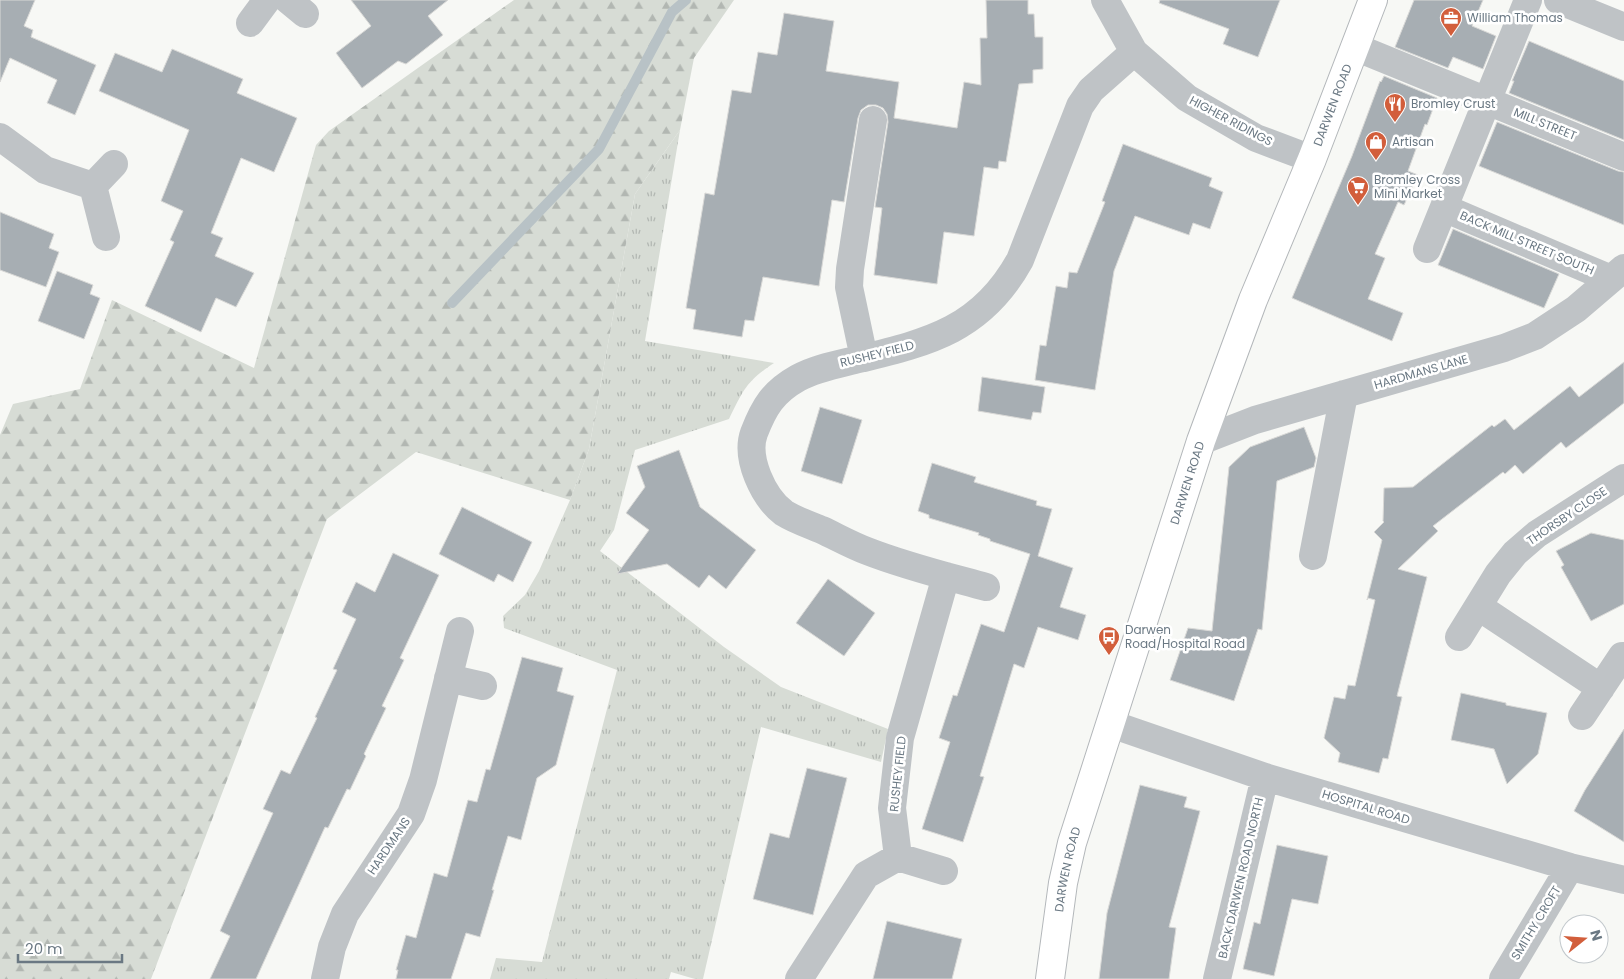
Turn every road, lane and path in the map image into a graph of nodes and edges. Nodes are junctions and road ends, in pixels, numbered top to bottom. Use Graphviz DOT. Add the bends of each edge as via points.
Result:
graph roads {
  1 [pos="267,0"];
  2 [pos="1105,0"];
  3 [pos="1373,0"];
  4 [pos="1528,0"];
  5 [pos="1558,0"];
  6 [pos="250,23"];
  7 [pos="1624,27"];
  8 [pos="1355,47"];
  9 [pos="1134,52"];
  10 [pos="1487,101"];
  11 [pos="873,120"];
  12 [pos="0,137"];
  13 [pos="1624,156"];
  14 [pos="1312,159"];
  15 [pos="114,164"];
  16 [pos="93,186"];
  17 [pos="1444,208"];
  18 [pos="106,237"];
  19 [pos="1427,249"];
  20 [pos="1618,274"];
  21 [pos="864,358"];
  22 [pos="1344,394"];
  23 [pos="1201,441"];
  24 [pos="1624,478"];
  25 [pos="1313,556"];
  26 [pos="946,576"];
  27 [pos="986,588"];
  28 [pos="1479,607"];
  29 [pos="460,631"];
  30 [pos="1460,637"];
  31 [pos="1622,656"];
  32 [pos="448,678"];
  33 [pos="482,686"];
  34 [pos="1601,688"];
  35 [pos="1582,716"];
  36 [pos="1111,724"];
  37 [pos="1265,777"];
  38 [pos="898,857"];
  39 [pos="1570,867"];
  40 [pos="944,871"];
  41 [pos="1624,880"];
  42 [pos="325,979"];
  43 [pos="799,979"];
  44 [pos="1050,979"];
  45 [pos="1217,979"];
  46 [pos="1503,979"];
  1 -- 6 [label="street"];
  2 -- 9 [label="street, HIGHER RIDINGS"];
  3 -- 8 [label="main road, DARWEN ROAD"];
  4 -- 10 [label="street"];
  5 -- 7 [label="street"];
  8 -- 10 [label="street, MILL STREET"];
  8 -- 14 [label="main road, DARWEN ROAD"];
  9 -- 14 [label="street, HIGHER RIDINGS" via="1186,98 1256,138"];
  9 -- 21 [label="street, RUSHEY FIELD" via="1091,90 1080,106 1020,260 999,291 968,320 940,336"];
  10 -- 13 [label="street, MILL STREET"];
  10 -- 17 [label="street"];
  11 -- 21 [label="street" via="850,269 850,287"];
  12 -- 16 [label="street" via="45,170"];
  14 -- 23 [label="main road, DARWEN ROAD"];
  15 -- 16 [label="street"];
  16 -- 18 [label="street"];
  17 -- 19 [label="street"];
  17 -- 20 [label="street, BACK MILL STREET SOUTH"];
  20 -- 22 [label="street, HARDMANS LANE" via="1576,309 1535,336"];
  21 -- 26 [label="street, RUSHEY FIELD" via="798,378 772,397 752,440 755,468 765,493 784,513 866,551"];
  22 -- 23 [label="street, HARDMANS LANE" via="1255,420"];
  22 -- 25 [label="street"];
  23 -- 36 [label="main road, DARWEN ROAD"];
  24 -- 28 [label="street, THORSBY CLOSE" via="1537,534 1498,574"];
  26 -- 27 [label="street, RUSHEY FIELD"];
  26 -- 38 [label="street, RUSHEY FIELD" via="900,738 892,808"];
  28 -- 30 [label="street, THORSBY CLOSE"];
  28 -- 34 [label="street"];
  29 -- 32 [label="street, HARDMANS"];
  31 -- 34 [label="street"];
  32 -- 33 [label="street"];
  32 -- 42 [label="street, HARDMANS" via="423,780 411,814 345,914 332,947"];
  34 -- 35 [label="street"];
  36 -- 37 [label="street, HOSPITAL ROAD"];
  36 -- 44 [label="main road, DARWEN ROAD" via="1072,843"];
  37 -- 39 [label="street, HOSPITAL ROAD"];
  37 -- 45 [label="street, BACK DARWEN ROAD NORTH"];
  38 -- 40 [label="street"];
  38 -- 43 [label="street" via="866,875"];
  39 -- 41 [label="street, HOSPITAL ROAD"];
  39 -- 46 [label="street, SMITHY CROFT"];
}
